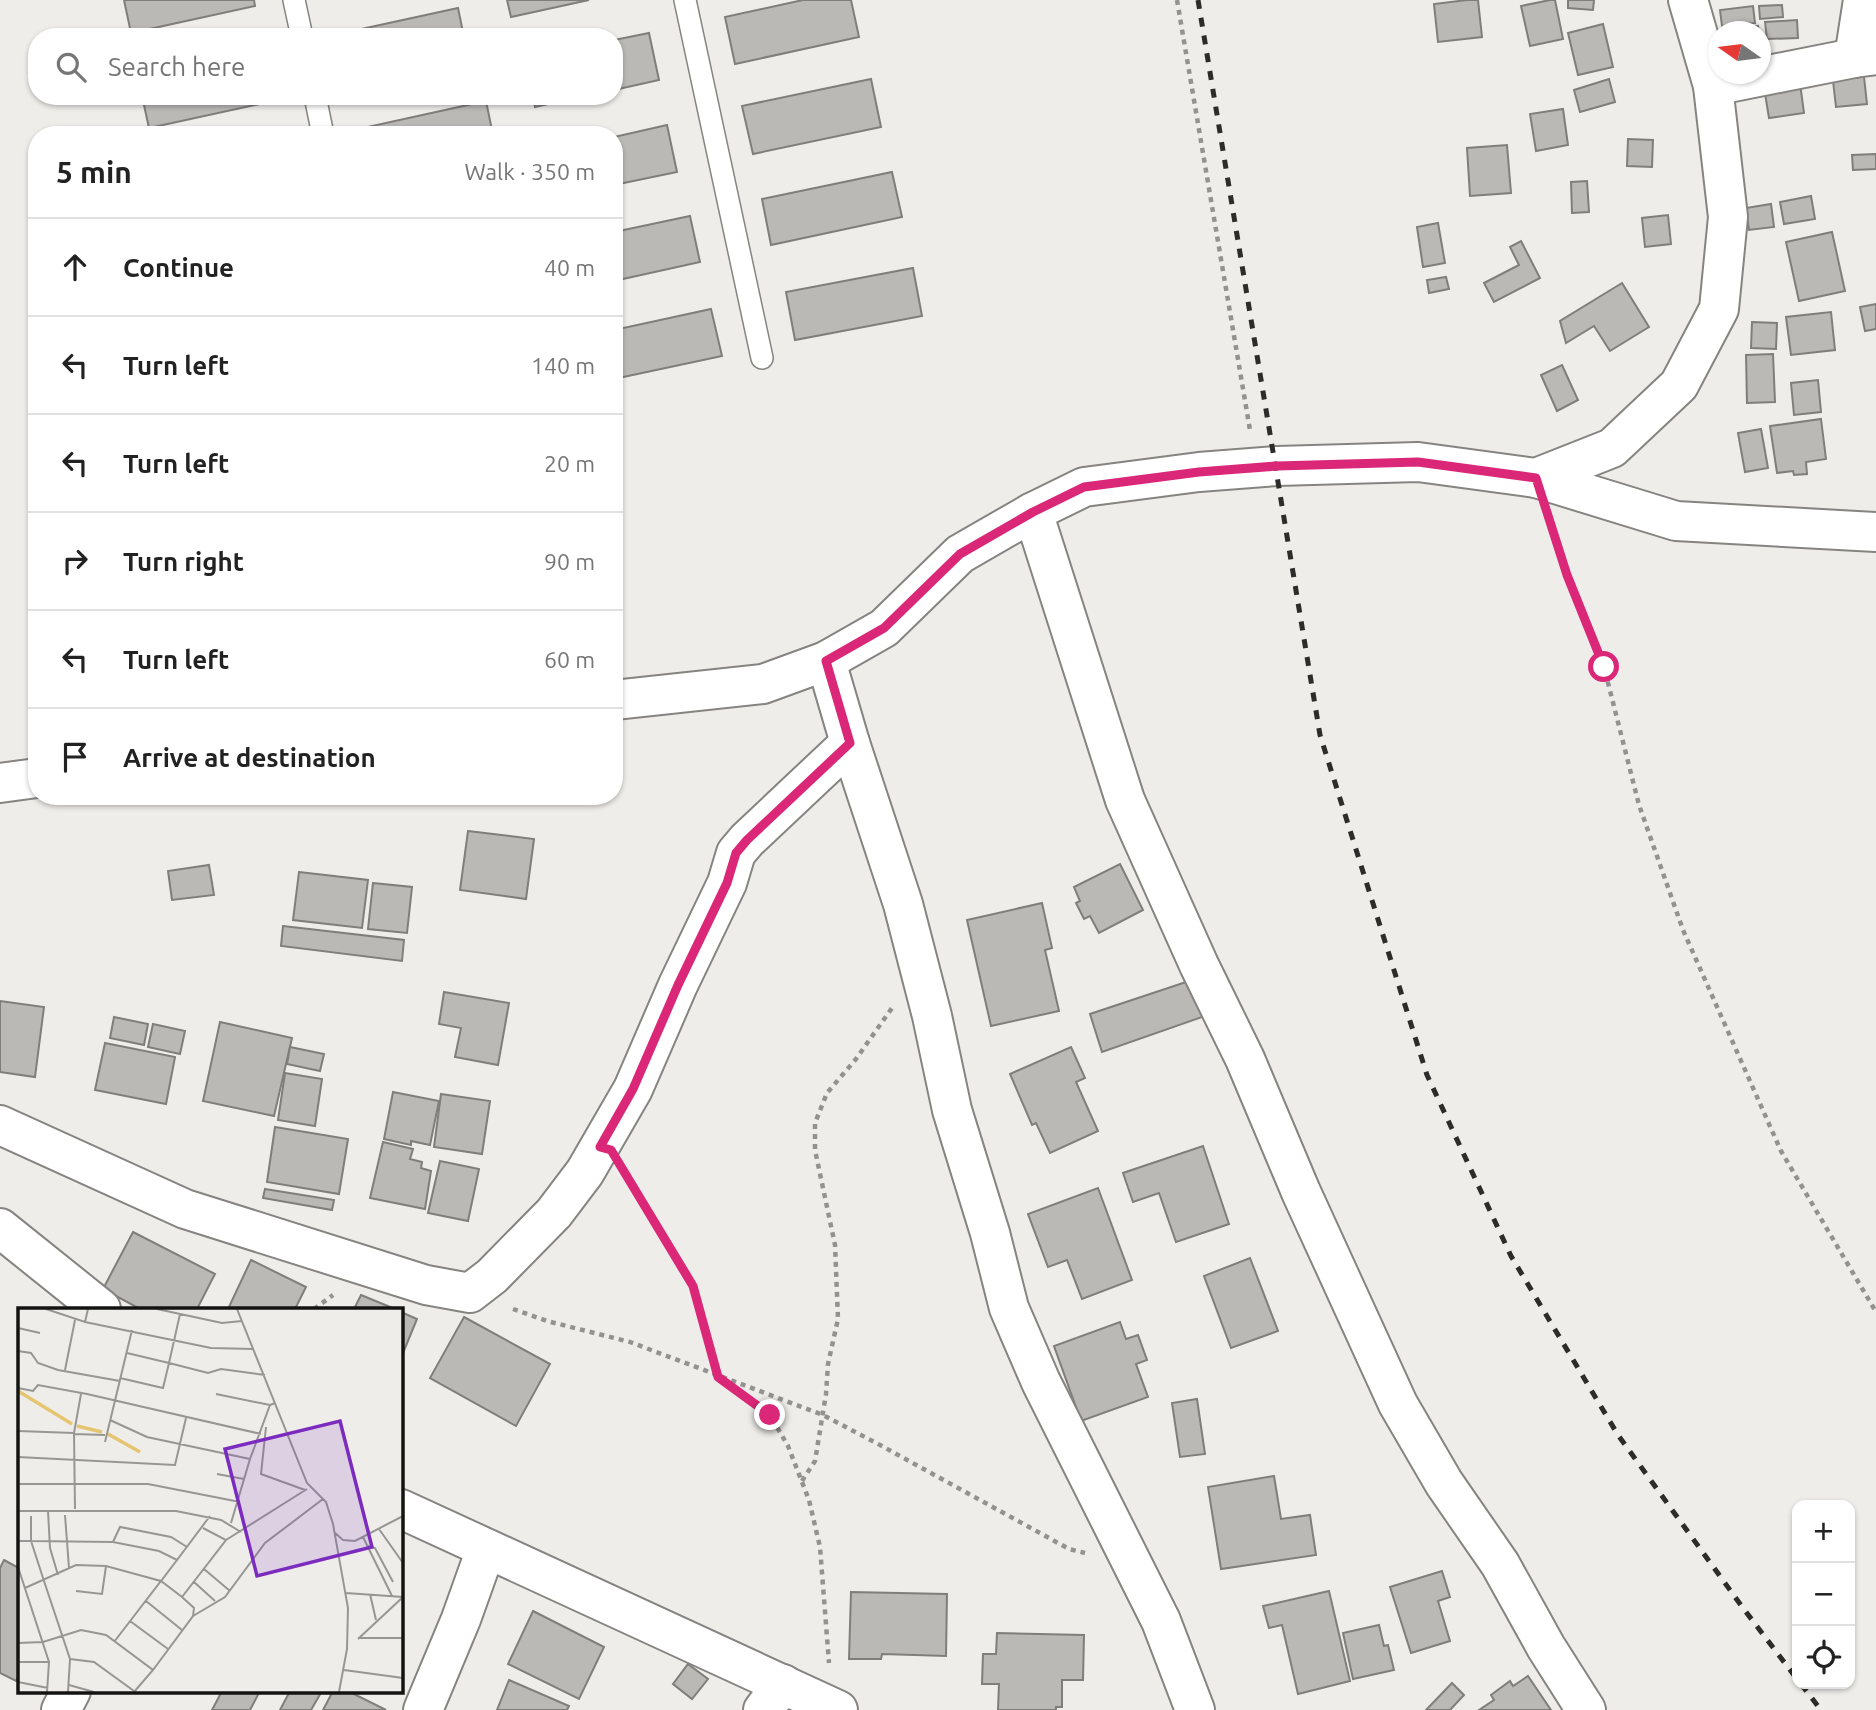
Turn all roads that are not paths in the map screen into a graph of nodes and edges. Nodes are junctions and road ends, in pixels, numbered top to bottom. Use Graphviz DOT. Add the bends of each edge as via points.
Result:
graph roads {
  1 [pos="294,0"];
  2 [pos="685,0"];
  3 [pos="1688,0"];
  4 [pos="1863,0"];
  5 [pos="300,28"];
  6 [pos="1865,57"];
  7 [pos="1713,86"];
  8 [pos="316,105"];
  9 [pos="321,126"];
  10 [pos="762,358"];
  11 [pos="1536,478"];
  12 [pos="1033,512"];
  13 [pos="1876,532"];
  14 [pos="826,661"];
  15 [pos="623,699"];
  16 [pos="850,743"];
  17 [pos="28,779"];
  18 [pos="0,783"];
  19 [pos="0,1125"];
  20 [pos="0,1228"];
  21 [pos="100,1308"];
  22 [pos="402,1510"];
  23 [pos="486,1549"];
  24 [pos="70,1692"];
  25 [pos="773,1697"];
  26 [pos="835,1708"];
  27 [pos="61,1710"];
  28 [pos="423,1710"];
  29 [pos="1195,1710"];
  30 [pos="1586,1710"];
  1 -- 5 [label="lane"];
  2 -- 10 [label="lane"];
  3 -- 7 [label="street"];
  4 -- 6 [label="street"];
  6 -- 7 [label="street"];
  7 -- 11 [label="street" via="1728,217 1719,309 1679,385 1622,439 1612,448"];
  8 -- 9 [label="lane"];
  11 -- 12 [label="street" via="1418,462 1199,472 1084,487"];
  11 -- 13 [label="street" via="1676,521"];
  12 -- 14 [label="street" via="960,554 884,628"];
  12 -- 30 [label="street" via="1125,800 1398,1404"];
  14 -- 15 [label="street" via="763,684"];
  14 -- 16 [label="street"];
  16 -- 19 [label="street" via="736,853 727,883 633,1089 585,1172 554,1213 470,1293 426,1285 185,1209"];
  16 -- 29 [label="street" via="903,904 952,1110 1009,1308 1161,1622"];
  17 -- 18 [label="street"];
  20 -- 21 [label="street"];
  22 -- 23 [label="street"];
  23 -- 25 [label="street"];
  23 -- 28 [label="street"];
  24 -- 27 [label="street"];
  25 -- 26 [label="street"];
}
